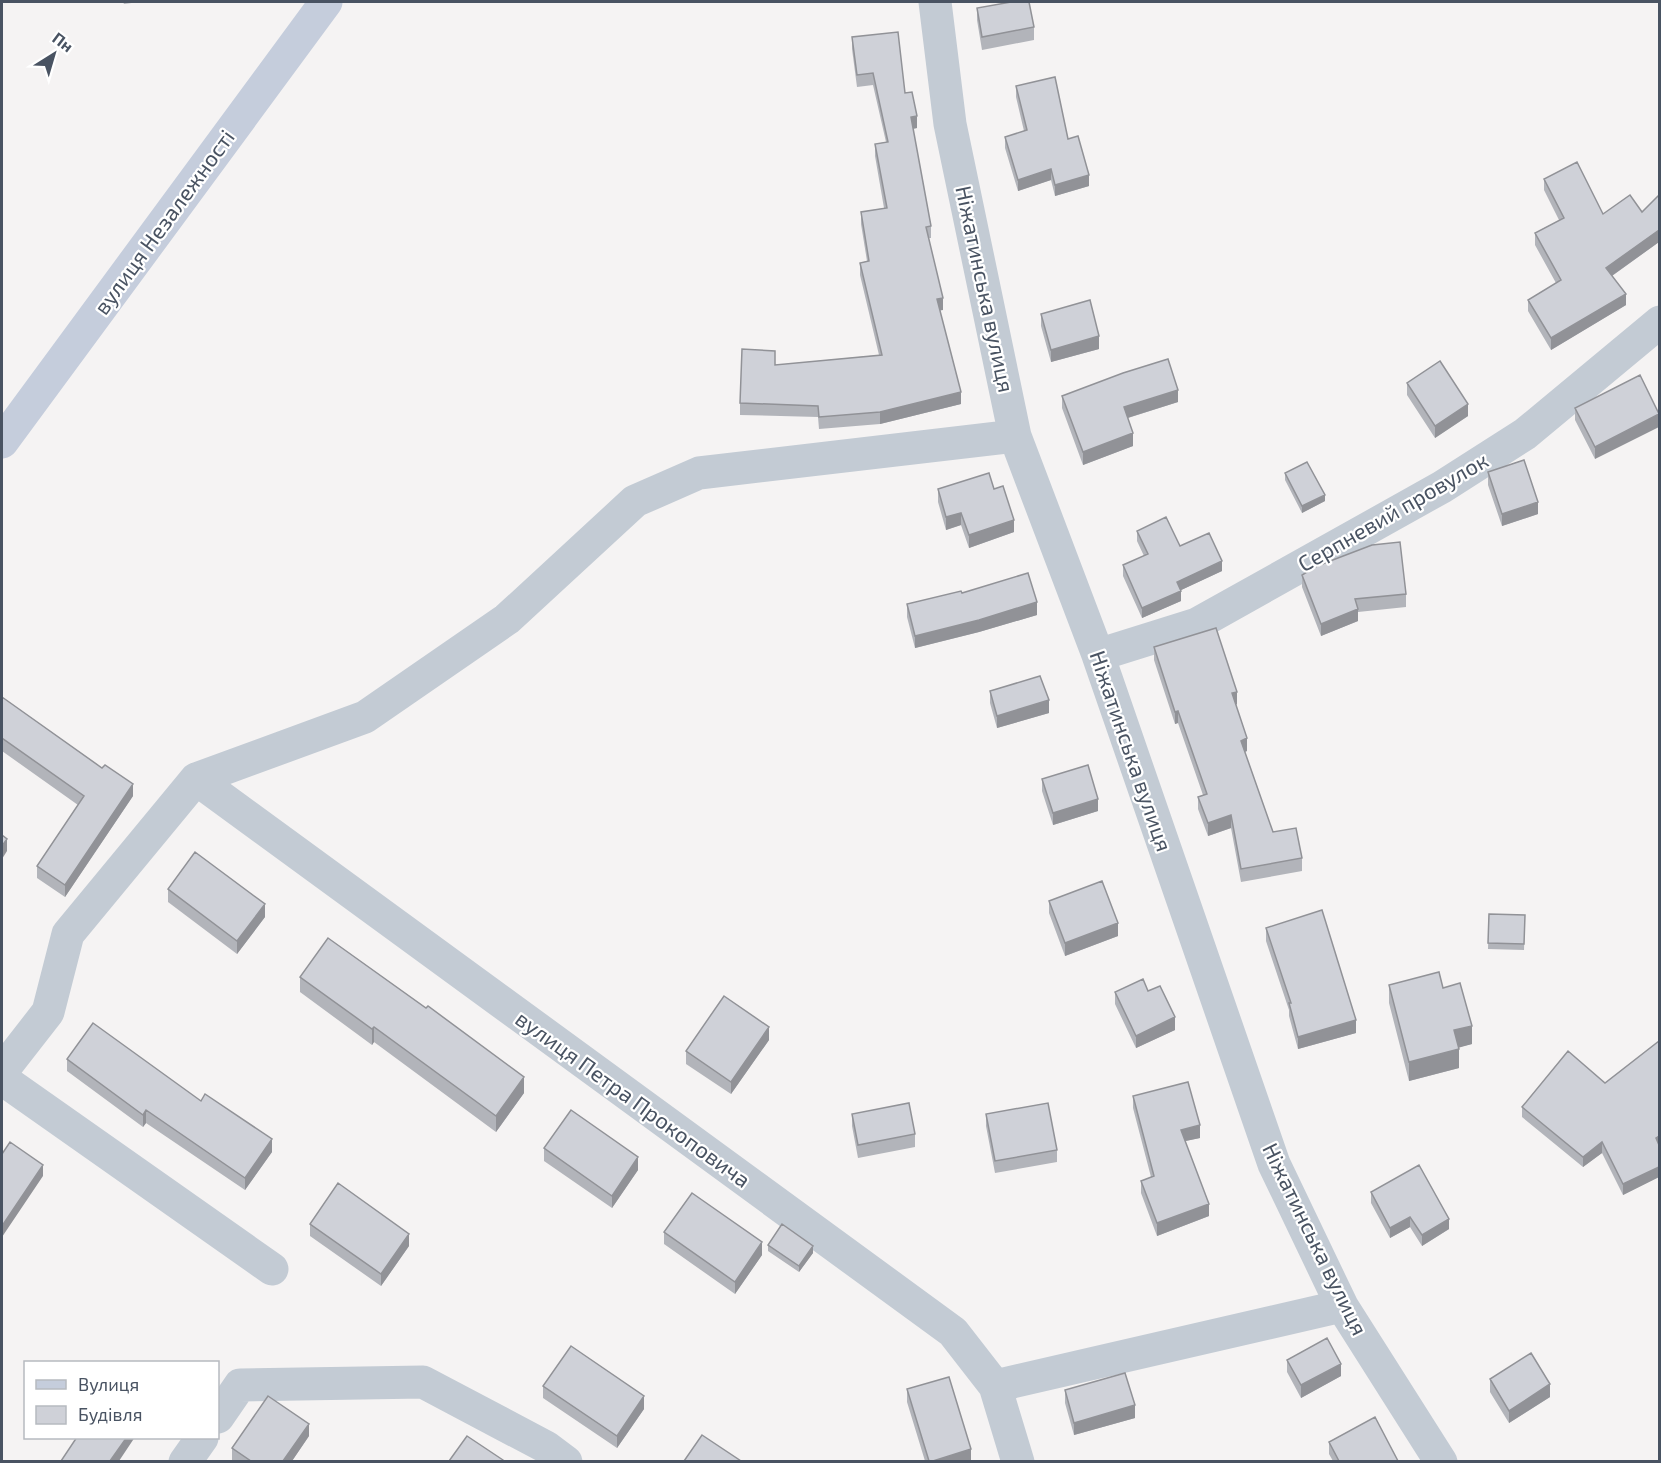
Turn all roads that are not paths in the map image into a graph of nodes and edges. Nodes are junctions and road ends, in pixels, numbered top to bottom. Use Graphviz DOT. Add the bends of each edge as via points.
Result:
graph roads {
  1 [pos="326,2"];
  2 [pos="936,2"];
  3 [pos="1659,322"];
  4 [pos="1015,436"];
  5 [pos="2,442"];
  6 [pos="1098,655"];
  7 [pos="196,779"];
  8 [pos="2,1071"];
  9 [pos="2,1079"];
  10 [pos="272,1269"];
  11 [pos="1342,1306"];
  12 [pos="995,1386"];
  13 [pos="219,1416"];
  14 [pos="201,1439"];
  15 [pos="549,1457"];
  16 [pos="185,1461"];
  17 [pos="1018,1461"];
  18 [pos="1441,1461"];
  1 -- 5 [label="street, вулиця Незалежності"];
  2 -- 4 [label="street, Ніжатинська вулиця" via="950,124"];
  3 -- 6 [label="street, Серпневий провулок" via="1525,434 1442,488 1197,624"];
  4 -- 6 [label="street, Ніжатинська вулиця"];
  4 -- 7 [label="street" via="699,473 635,501 507,619 365,717"];
  6 -- 11 [label="street, Ніжатинська вулиця" via="1274,1164"];
  7 -- 8 [label="street" via="68,934 48,1012"];
  7 -- 12 [label="street, вулиця Петра Прокоповича" via="953,1332"];
  9 -- 10 [label="street"];
  11 -- 12 [label="street"];
  11 -- 18 [label="street, Ніжатинська вулиця"];
  12 -- 17 [label="street, вулиця Петра Прокоповича"];
  13 -- 15 [label="street" via="240,1385 423,1382"];
  14 -- 16 [label="street"];
}
